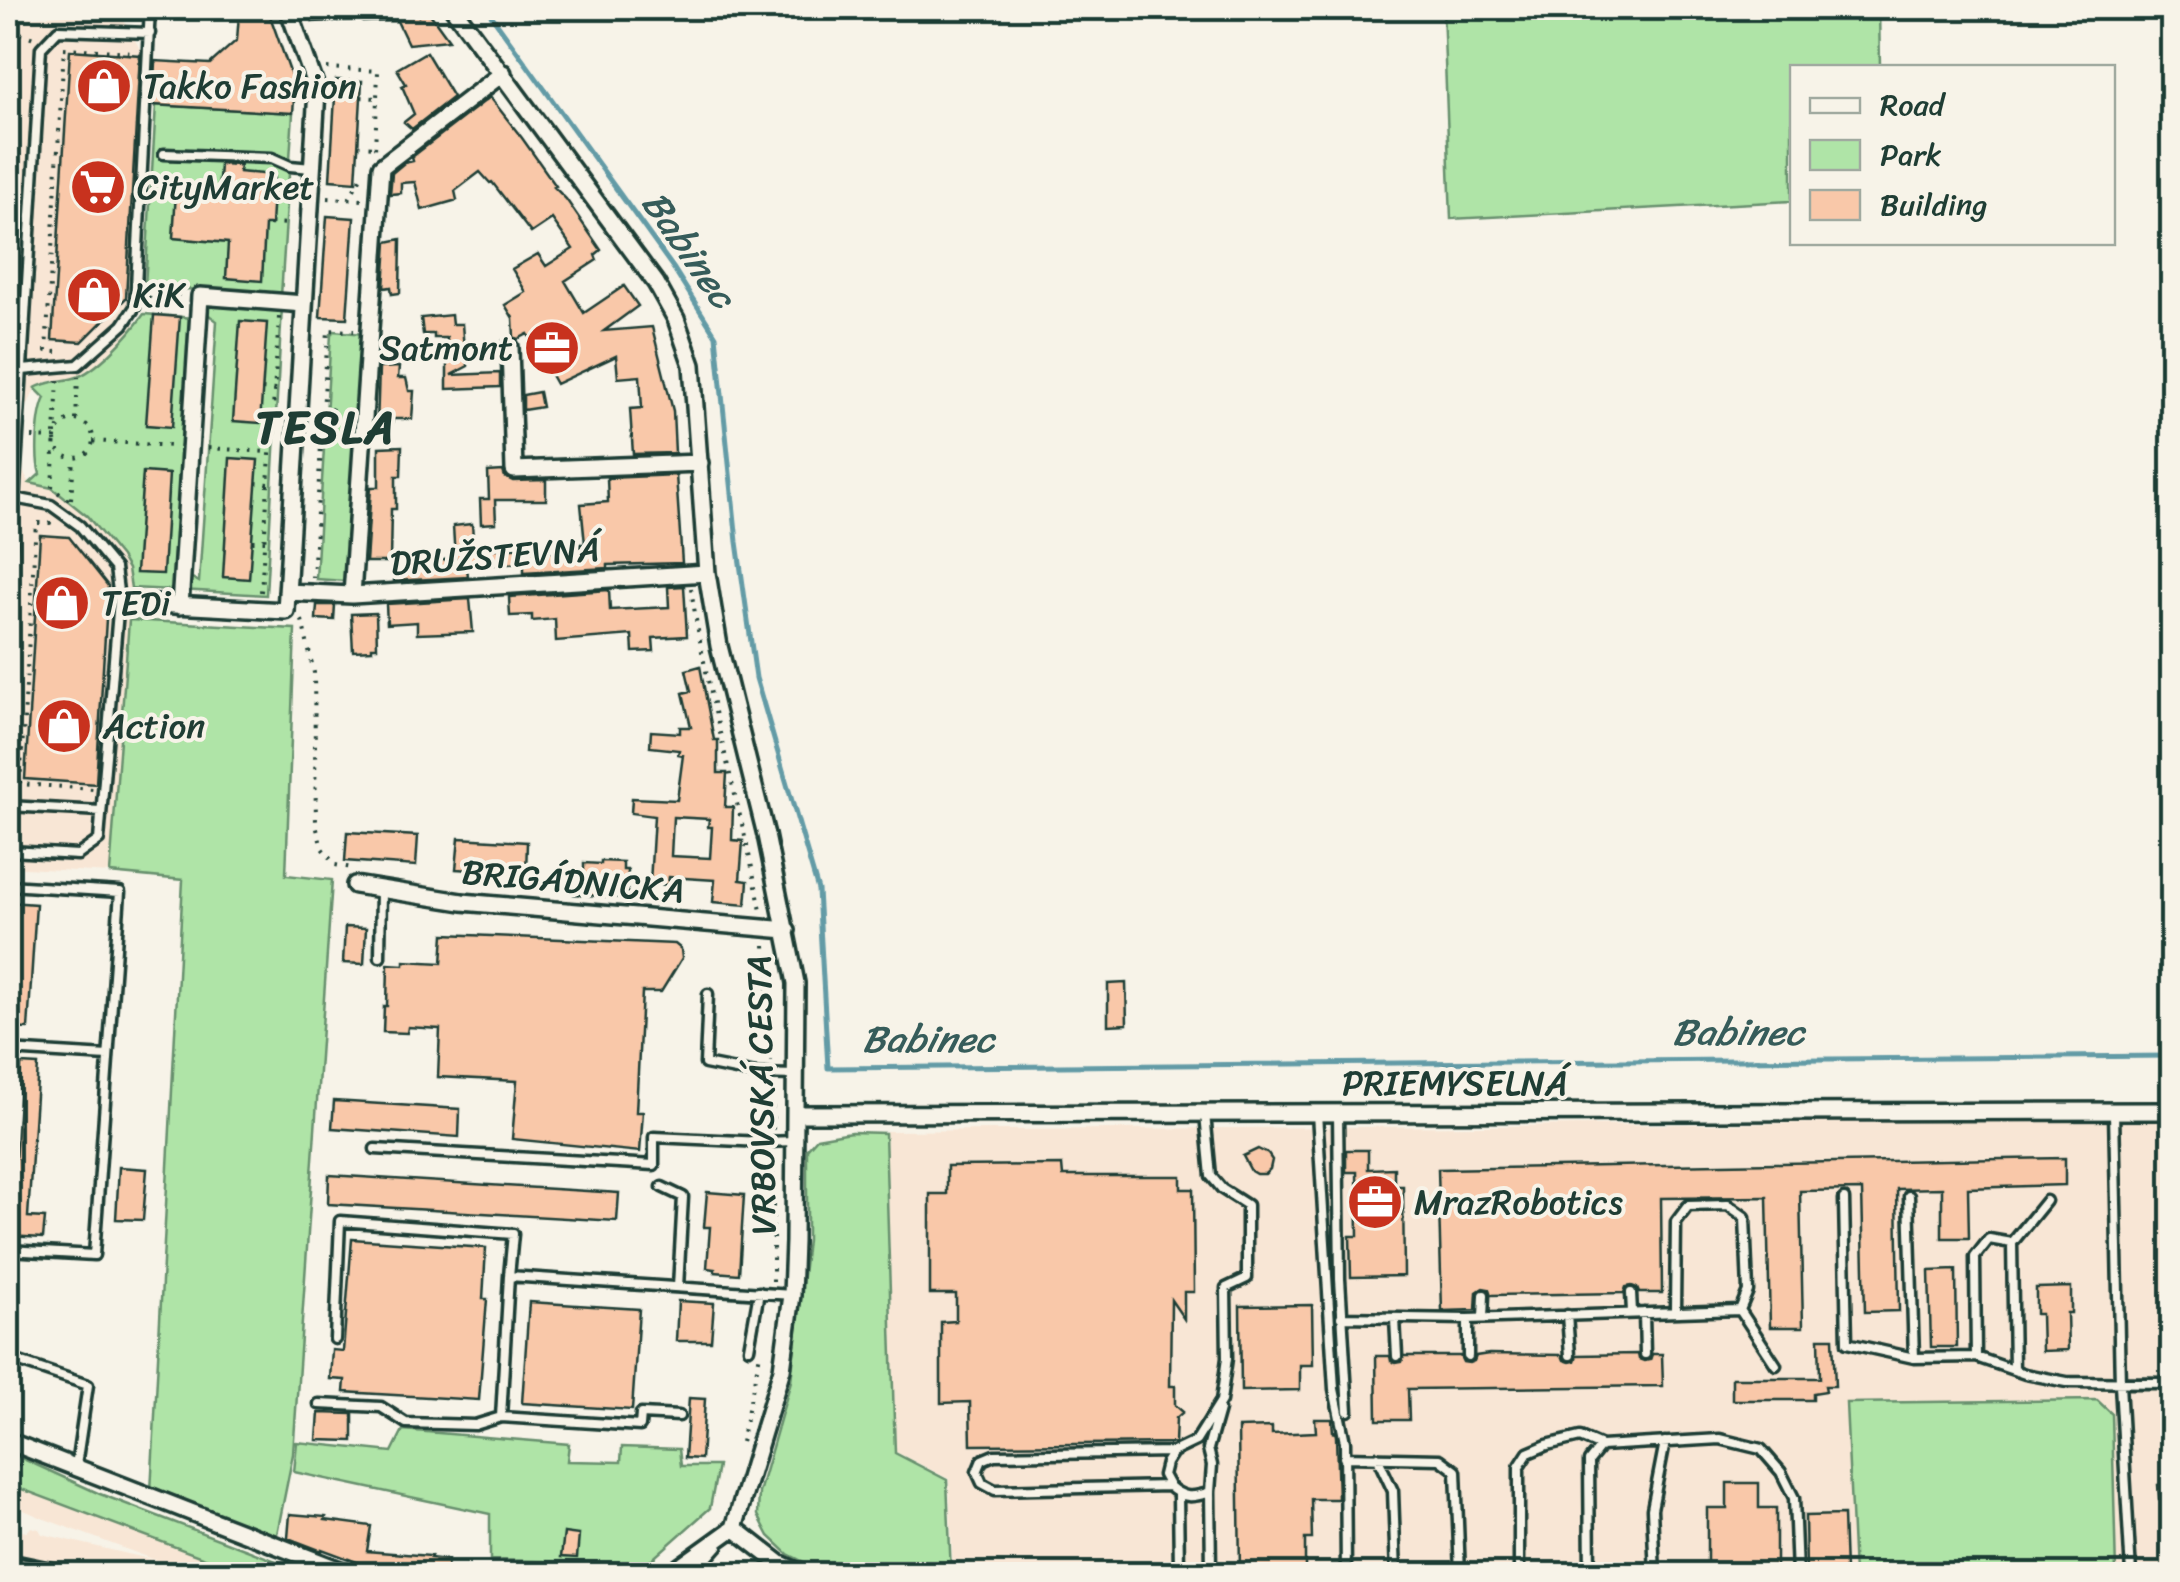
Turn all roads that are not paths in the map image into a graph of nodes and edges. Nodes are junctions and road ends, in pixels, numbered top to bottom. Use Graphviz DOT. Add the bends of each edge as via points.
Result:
graph roads {
  1 [pos="150,8"];
  2 [pos="288,8"];
  3 [pos="453,8"];
  4 [pos="150,33"];
  5 [pos="503,73"];
  6 [pos="164,154"];
  7 [pos="312,168"];
  8 [pos="304,304"];
  9 [pos="8,324"];
  10 [pos="25,324"];
  11 [pos="510,347"];
  12 [pos="22,370"];
  13 [pos="700,463"];
  14 [pos="14,498"];
  15 [pos="707,573"];
  16 [pos="300,592"];
  17 [pos="352,595"];
  18 [pos="138,602"];
  19 [pos="8,603"];
  20 [pos="180,606"];
  21 [pos="8,806"];
  22 [pos="101,812"];
  23 [pos="8,847"];
  24 [pos="8,885"];
  25 [pos="355,885"];
  26 [pos="381,890"];
  27 [pos="787,930"];
  28 [pos="380,957"];
  29 [pos="708,994"];
  30 [pos="8,1050"];
  31 [pos="108,1056"];
  32 [pos="796,1075"];
  33 [pos="2114,1112"];
  34 [pos="2172,1112"];
  35 [pos="796,1114"];
  36 [pos="1205,1114"];
  37 [pos="1317,1114"];
  38 [pos="1338,1114"];
  39 [pos="796,1141"];
  40 [pos="375,1150"];
  41 [pos="662,1187"];
  42 [pos="1909,1196"];
  43 [pos="1844,1199"];
  44 [pos="2046,1201"];
  45 [pos="2012,1243"];
  46 [pos="8,1250"];
  47 [pos="509,1276"];
  48 [pos="678,1287"];
  49 [pos="759,1292"];
  50 [pos="1631,1293"];
  51 [pos="792,1295"];
  52 [pos="1484,1295"];
  53 [pos="1740,1310"];
  54 [pos="1675,1311"];
  55 [pos="1632,1312"];
  56 [pos="1644,1313"];
  57 [pos="1567,1315"];
  58 [pos="1341,1317"];
  59 [pos="1395,1318"];
  60 [pos="1484,1318"];
  61 [pos="1468,1319"];
  62 [pos="335,1339"];
  63 [pos="749,1348"];
  64 [pos="1645,1354"];
  65 [pos="1570,1355"];
  66 [pos="1397,1356"];
  67 [pos="1468,1356"];
  68 [pos="1976,1357"];
  69 [pos="8,1358"];
  70 [pos="1914,1358"];
  71 [pos="1776,1366"];
  72 [pos="2014,1370"];
  73 [pos="2172,1383"];
  74 [pos="2120,1384"];
  75 [pos="1221,1401"];
  76 [pos="319,1404"];
  77 [pos="1348,1412"];
  78 [pos="679,1416"];
  79 [pos="501,1417"];
  80 [pos="8,1441"];
  81 [pos="1196,1441"];
  82 [pos="1664,1442"];
  83 [pos="1601,1446"];
  84 [pos="1208,1450"];
  85 [pos="1173,1452"];
  86 [pos="1344,1457"];
  87 [pos="1377,1457"];
  88 [pos="74,1467"];
  89 [pos="1169,1486"];
  90 [pos="1210,1492"];
  91 [pos="1178,1494"];
  92 [pos="734,1528"];
  93 [pos="2172,1529"];
  94 [pos="2172,1541"];
  95 [pos="1212,1569"];
  96 [pos="1179,1570"];
  97 [pos="1461,1573"];
  98 [pos="350,1574"];
  99 [pos="670,1574"];
  100 [pos="694,1574"];
  101 [pos="803,1574"];
  102 [pos="1346,1574"];
  103 [pos="1396,1574"];
  104 [pos="1519,1574"];
  105 [pos="1590,1574"];
  106 [pos="1654,1574"];
  107 [pos="1797,1574"];
  108 [pos="2131,1574"];
  1 -- 4 [label="lane"];
  2 -- 7 [label="street" via="317,90"];
  3 -- 5 [label="street, VRBOVSKÁ CESTA"];
  4 -- 10 [label="lane" via="58,30 41,48"];
  4 -- 12 [label="lane" via="135,307 78,365"];
  5 -- 13 [label="street, VRBOVSKÁ CESTA" via="656,282 676,320 692,366"];
  5 -- 17 [label="street" via="380,168"];
  6 -- 7 [label="lane" via="272,158"];
  7 -- 8 [label="street"];
  8 -- 16 [label="street"];
  8 -- 20 [label="street" via="200,296"];
  9 -- 10 [label="lane"];
  10 -- 12 [label="lane"];
  11 -- 13 [label="street" via="514,470"];
  12 -- 14 [label="lane"];
  13 -- 15 [label="street, VRBOVSKÁ CESTA"];
  14 -- 19 [label="lane"];
  14 -- 22 [label="lane" via="51,505 70,518 116,568"];
  15 -- 17 [label="street, DRUŽSTEVNÁ"];
  15 -- 27 [label="street, VRBOVSKÁ CESTA" via="718,646"];
  16 -- 17 [label="street, DRUŽSTEVNÁ"];
  16 -- 20 [label="street" via="286,611"];
  18 -- 20 [label="street"];
  21 -- 22 [label="lane"];
  22 -- 23 [label="lane" via="100,840 78,855"];
  24 -- 31 [label="lane" via="120,892"];
  25 -- 26 [label="street, BRIGÁDNICKA"];
  26 -- 27 [label="street, BRIGÁDNICKA"];
  26 -- 28 [label="lane"];
  27 -- 32 [label="street, VRBOVSKÁ CESTA" via="796,983"];
  29 -- 32 [label="lane" via="705,1064"];
  30 -- 31 [label="lane"];
  31 -- 46 [label="lane" via="94,1256"];
  32 -- 35 [label="street, VRBOVSKÁ CESTA"];
  33 -- 34 [label="street, PRIEMYSELNÁ"];
  33 -- 38 [label="street, PRIEMYSELNÁ"];
  33 -- 74 [label="lane"];
  35 -- 36 [label="street, PRIEMYSELNÁ"];
  35 -- 39 [label="street, VRBOVSKÁ CESTA"];
  36 -- 37 [label="street, PRIEMYSELNÁ"];
  36 -- 75 [label="lane" via="1211,1176 1247,1204 1247,1278 1226,1288"];
  37 -- 38 [label="street, PRIEMYSELNÁ"];
  37 -- 86 [label="lane"];
  38 -- 58 [label="lane"];
  39 -- 40 [label="lane" via="654,1137 654,1165"];
  39 -- 51 [label="street, VRBOVSKÁ CESTA"];
  41 -- 48 [label="lane" via="684,1197"];
  42 -- 70 [label="lane"];
  43 -- 70 [label="lane" via="1847,1343"];
  44 -- 45 [label="lane"];
  45 -- 68 [label="lane" via="1989,1239 1976,1256"];
  45 -- 72 [label="lane"];
  47 -- 48 [label="lane"];
  47 -- 62 [label="lane" via="513,1234 340,1221"];
  47 -- 79 [label="lane"];
  48 -- 49 [label="lane"];
  49 -- 51 [label="lane"];
  49 -- 63 [label="lane"];
  50 -- 55 [label="lane"];
  51 -- 92 [label="street, VRBOVSKÁ CESTA" via="782,1369"];
  52 -- 60 [label="lane"];
  53 -- 54 [label="lane"];
  53 -- 54 [label="lane" via="1748,1291 1745,1218 1728,1205 1688,1206 1676,1222"];
  53 -- 71 [label="lane"];
  54 -- 56 [label="lane"];
  55 -- 56 [label="lane"];
  55 -- 57 [label="lane"];
  56 -- 64 [label="lane"];
  57 -- 60 [label="lane"];
  57 -- 65 [label="lane"];
  58 -- 59 [label="lane"];
  58 -- 77 [label="lane"];
  59 -- 61 [label="lane"];
  59 -- 66 [label="lane"];
  60 -- 61 [label="lane"];
  61 -- 67 [label="lane"];
  68 -- 70 [label="lane"];
  68 -- 72 [label="lane"];
  69 -- 88 [label="lane" via="88,1385"];
  72 -- 74 [label="lane"];
  73 -- 74 [label="lane"];
  74 -- 108 [label="lane"];
  75 -- 81 [label="lane"];
  75 -- 84 [label="lane"];
  76 -- 79 [label="lane" via="380,1406 406,1423 475,1425"];
  78 -- 79 [label="lane" via="641,1414 640,1426"];
  80 -- 88 [label="street"];
  81 -- 84 [label="lane"];
  81 -- 85 [label="lane"];
  82 -- 83 [label="lane"];
  82 -- 106 [label="lane" via="1652,1509"];
  82 -- 107 [label="lane" via="1720,1438 1762,1448 1794,1498"];
  83 -- 104 [label="lane" via="1580,1437 1547,1445 1528,1454 1519,1468"];
  83 -- 105 [label="lane" via="1589,1461"];
  84 -- 90 [label="lane"];
  85 -- 89 [label="lane" via="1164,1475"];
  85 -- 89 [label="lane" via="994,1455 976,1472 995,1490"];
  86 -- 87 [label="lane"];
  86 -- 102 [label="lane"];
  87 -- 97 [label="lane" via="1440,1459 1456,1472"];
  87 -- 103 [label="lane" via="1393,1491"];
  88 -- 98 [label="street"];
  89 -- 91 [label="lane"];
  90 -- 91 [label="lane"];
  90 -- 95 [label="lane"];
  91 -- 96 [label="lane"];
  92 -- 99 [label="street"];
  92 -- 100 [label="lane"];
  92 -- 101 [label="street"];
  93 -- 94 [label="lane"];
}
